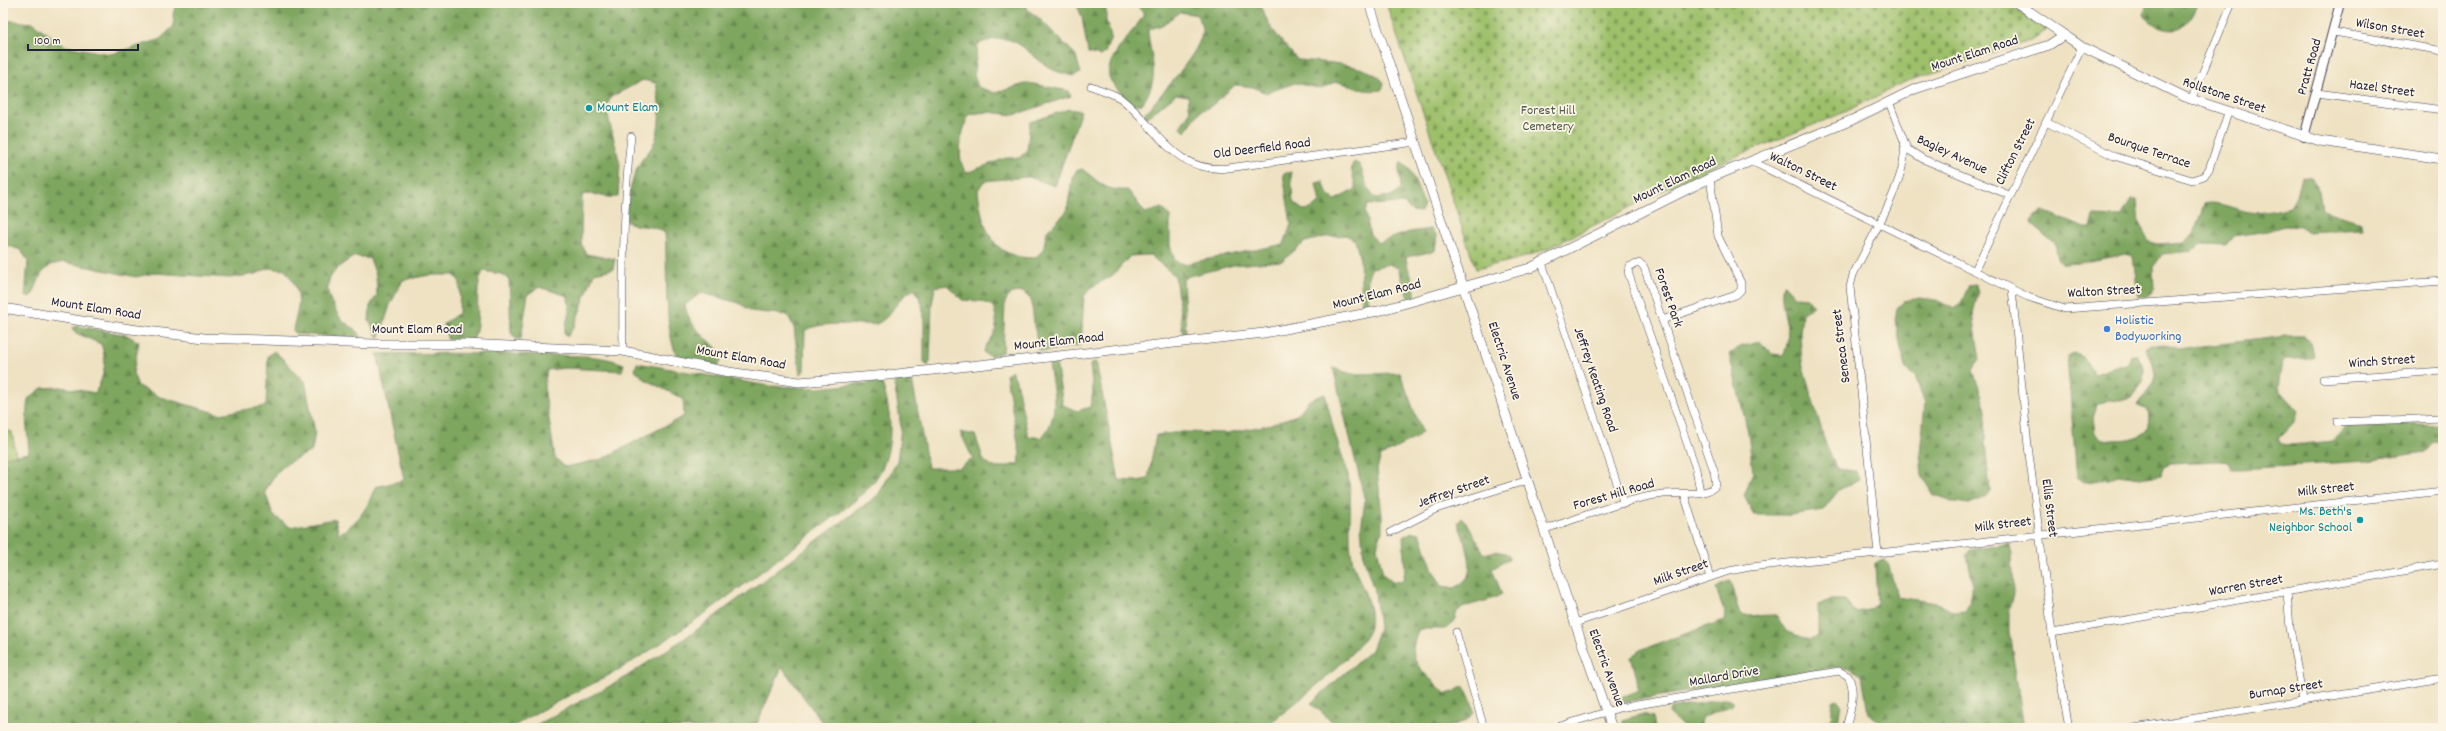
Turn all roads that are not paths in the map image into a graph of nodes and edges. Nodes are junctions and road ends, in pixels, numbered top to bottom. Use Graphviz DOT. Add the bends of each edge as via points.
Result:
graph roads {
  1 [pos="1369,3"];
  2 [pos="2232,3"];
  3 [pos="2340,3"];
  4 [pos="2020,4"];
  5 [pos="2334,32"];
  6 [pos="2064,35"];
  7 [pos="2082,47"];
  8 [pos="2443,51"];
  9 [pos="1091,86"];
  10 [pos="2317,93"];
  11 [pos="2191,100"];
  12 [pos="1889,102"];
  13 [pos="2443,110"];
  14 [pos="2228,113"];
  15 [pos="2046,122"];
  16 [pos="631,136"];
  17 [pos="2304,137"];
  18 [pos="1415,142"];
  19 [pos="1904,146"];
  20 [pos="2443,159"];
  21 [pos="1750,161"];
  22 [pos="1710,178"];
  23 [pos="2009,196"];
  24 [pos="1879,223"];
  25 [pos="1542,263"];
  26 [pos="1975,270"];
  27 [pos="2443,281"];
  28 [pos="1464,285"];
  29 [pos="2012,289"];
  30 [pos="4,311"];
  31 [pos="1662,320"];
  32 [pos="623,351"];
  33 [pos="2443,371"];
  34 [pos="2323,379"];
  35 [pos="2443,418"];
  36 [pos="2337,422"];
  37 [pos="1528,480"];
  38 [pos="1715,487"];
  39 [pos="2443,491"];
  40 [pos="1700,492"];
  41 [pos="1684,494"];
  42 [pos="1624,504"];
  43 [pos="1545,529"];
  44 [pos="1391,532"];
  45 [pos="2039,533"];
  46 [pos="1878,553"];
  47 [pos="2443,564"];
  48 [pos="1710,577"];
  49 [pos="2287,592"];
  50 [pos="1575,623"];
  51 [pos="1456,632"];
  52 [pos="2052,633"];
  53 [pos="2443,678"];
  54 [pos="2303,700"];
  55 [pos="1607,711"];
  56 [pos="1484,728"];
  57 [pos="1554,728"];
  58 [pos="1612,728"];
  59 [pos="1846,728"];
  60 [pos="2069,728"];
  61 [pos="2134,728"];
  1 -- 18 [label="main road, Electric Avenue"];
  2 -- 11 [label="street"];
  3 -- 5 [label="street, Pratt Road"];
  4 -- 6 [label="main road, Rollstone Street"];
  5 -- 8 [label="street, Wilson Street"];
  5 -- 10 [label="street, Pratt Road"];
  6 -- 7 [label="main road, Rollstone Street"];
  6 -- 12 [label="main road, Mount Elam Road" via="2049,45 1935,82"];
  7 -- 11 [label="main road, Rollstone Street"];
  7 -- 15 [label="street, Clifton Street"];
  9 -- 18 [label="street, Old Deerfield Road" via="1119,98 1185,161 1203,168 1228,168"];
  10 -- 13 [label="street, Hazel Street"];
  10 -- 17 [label="street, Pratt Road"];
  11 -- 14 [label="main road, Rollstone Street"];
  12 -- 19 [label="street, Bagley Avenue"];
  12 -- 21 [label="main road, Mount Elam Road" via="1840,126"];
  14 -- 15 [label="street, Bourque Terrace" via="2209,169 2204,176 2192,180 2114,156"];
  14 -- 17 [label="main road, Rollstone Street"];
  15 -- 23 [label="street, Clifton Street"];
  16 -- 32 [label="street" via="624,198"];
  17 -- 20 [label="main road, Rollstone Street"];
  18 -- 28 [label="main road, Electric Avenue"];
  19 -- 23 [label="street, Bagley Avenue" via="1924,159"];
  19 -- 24 [label="street, Seneca Street" via="1904,162"];
  21 -- 22 [label="main road, Mount Elam Road"];
  21 -- 24 [label="street, Walton Street"];
  22 -- 25 [label="main road, Mount Elam Road"];
  22 -- 31 [label="street" via="1718,236 1741,283 1741,290 1736,295"];
  23 -- 26 [label="street, Clifton Street"];
  24 -- 26 [label="street, Walton Street"];
  24 -- 46 [label="street, Seneca Street" via="1853,275 1850,291"];
  25 -- 28 [label="main road, Mount Elam Road"];
  25 -- 42 [label="street, Jeffrey Keating Road"];
  26 -- 29 [label="street, Walton Street"];
  27 -- 29 [label="street, Walton Street" via="2076,309 2051,305"];
  28 -- 32 [label="main road, Mount Elam Road" via="1378,312 1264,333 816,382 729,372"];
  28 -- 37 [label="main road, Electric Avenue"];
  29 -- 45 [label="street, Ellis Street"];
  30 -- 32 [label="main road, Mount Elam Road" via="204,338 375,344 465,344"];
  31 -- 38 [label="street, Forest Park" via="1714,471"];
  31 -- 40 [label="street, Forest Park" via="1643,266 1639,263 1632,265 1628,272 1696,469"];
  33 -- 34 [label="street, Winch Street"];
  35 -- 36 [label="street"];
  37 -- 43 [label="main road, Electric Avenue"];
  37 -- 44 [label="street, Jeffrey Street" via="1436,509"];
  38 -- 40 [label="street, Forest Hill Road"];
  39 -- 45 [label="street, Milk Street"];
  40 -- 41 [label="street, Forest Hill Road"];
  41 -- 42 [label="street, Forest Hill Road" via="1658,494"];
  41 -- 48 [label="street"];
  42 -- 43 [label="street, Forest Hill Road"];
  43 -- 50 [label="main road, Electric Avenue"];
  45 -- 46 [label="street, Milk Street"];
  45 -- 52 [label="street, Ellis Street"];
  46 -- 48 [label="street, Milk Street" via="1757,566"];
  47 -- 49 [label="street, Warren Street"];
  48 -- 50 [label="street, Milk Street"];
  49 -- 52 [label="street, Warren Street"];
  49 -- 54 [label="street" via="2290,628"];
  50 -- 55 [label="main road, Electric Avenue"];
  51 -- 56 [label="street"];
  52 -- 60 [label="street, Ellis Street"];
  53 -- 54 [label="street, Burnap Street"];
  54 -- 61 [label="street, Burnap Street"];
  55 -- 57 [label="street, Mallard Drive"];
  55 -- 58 [label="main road, Electric Avenue"];
  55 -- 59 [label="street, Mallard Drive" via="1835,671 1846,674 1851,681 1852,694"];
}
